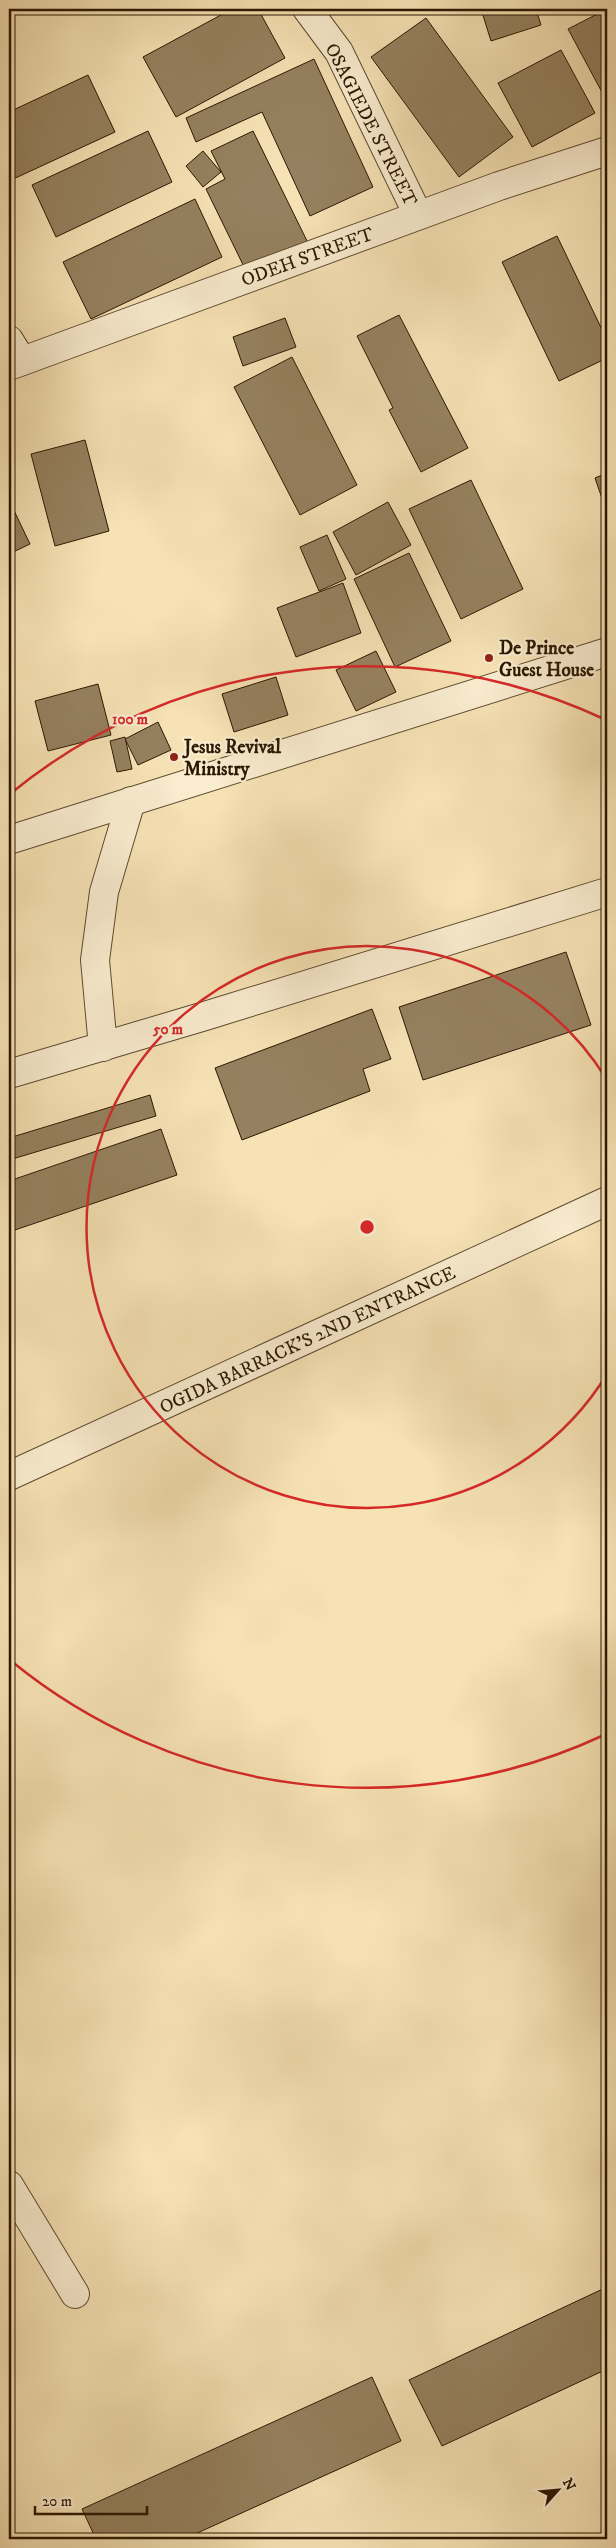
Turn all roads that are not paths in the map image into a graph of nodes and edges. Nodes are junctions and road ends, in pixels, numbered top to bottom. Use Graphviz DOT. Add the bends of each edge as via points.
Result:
graph roads {
  1 [pos="307,9"];
  2 [pos="607,151"];
  3 [pos="418,215"];
  4 [pos="13,356"];
  5 [pos="607,652"];
  6 [pos="131,801"];
  7 [pos="9,840"];
  8 [pos="607,892"];
  9 [pos="103,1046"];
  10 [pos="9,1074"];
  11 [pos="605,1202"];
  12 [pos="9,1476"];
  13 [pos="9,2186"];
  14 [pos="75,2294"];
  1 -- 3 [label="street, OSAGIEDE STREET" via="338,52"];
  2 -- 3 [label="street, ODEH STREET"];
  3 -- 4 [label="street, ODEH STREET"];
  5 -- 6 [label="street"];
  6 -- 7 [label="street"];
  6 -- 9 [label="street" via="104,892 95,960"];
  8 -- 9 [label="street"];
  9 -- 10 [label="street"];
  11 -- 12 [label="street, OGIDA BARRACK'S 2ND ENTRANCE"];
  13 -- 14 [label="street"];
}
